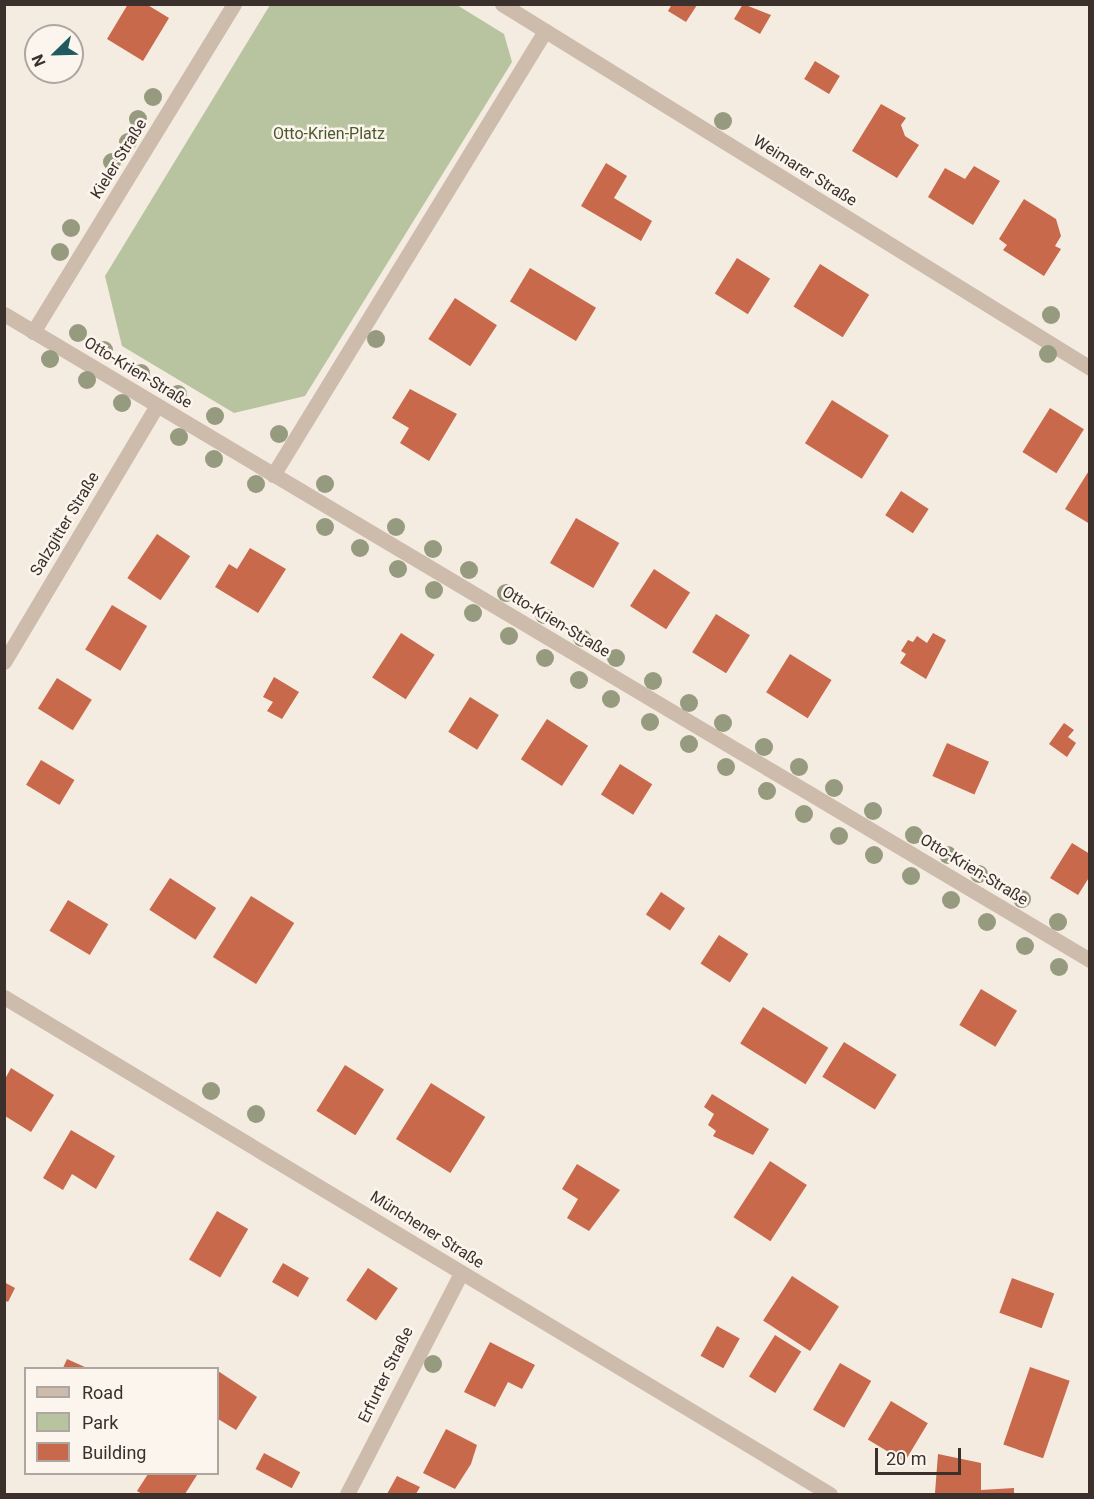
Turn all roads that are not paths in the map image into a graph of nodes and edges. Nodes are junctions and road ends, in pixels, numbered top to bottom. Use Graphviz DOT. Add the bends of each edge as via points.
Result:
graph roads {
  1 [pos="234,4"];
  2 [pos="502,4"];
  3 [pos="545,31"];
  4 [pos="4,314"];
  5 [pos="33,332"];
  6 [pos="1089,368"];
  7 [pos="157,405"];
  8 [pos="273,475"];
  9 [pos="4,662"];
  10 [pos="1089,960"];
  11 [pos="4,997"];
  12 [pos="461,1274"];
  13 [pos="347,1494"];
  14 [pos="830,1494"];
  1 -- 5 [label="street, Kieler Straße"];
  2 -- 3 [label="street, Weimarer Straße"];
  3 -- 6 [label="street, Weimarer Straße"];
  3 -- 8 [label="street"];
  4 -- 5 [label="street, Otto-Krien-Straße"];
  5 -- 7 [label="street, Otto-Krien-Straße"];
  7 -- 8 [label="street, Otto-Krien-Straße"];
  7 -- 9 [label="street, Salzgitter Straße"];
  8 -- 10 [label="street, Otto-Krien-Straße"];
  11 -- 12 [label="street, Münchener Straße"];
  12 -- 13 [label="street, Erfurter Straße"];
  12 -- 14 [label="street, Münchener Straße"];
}
